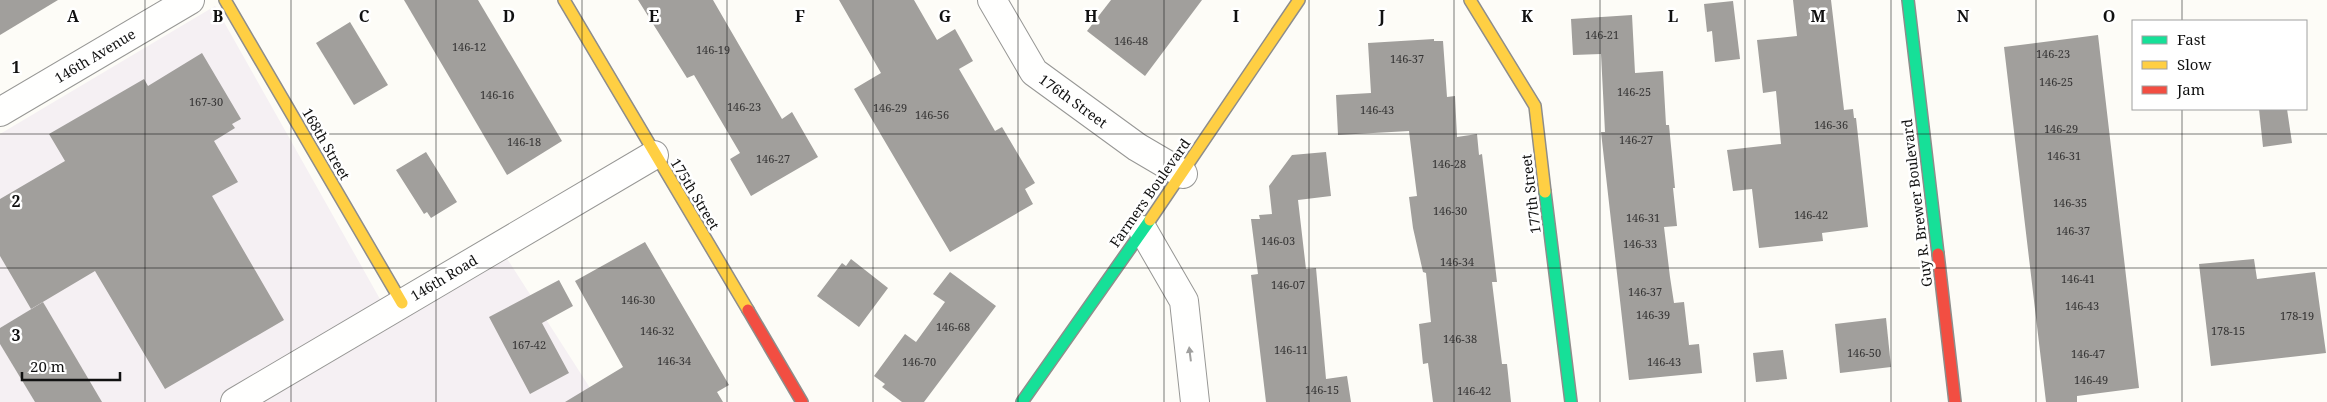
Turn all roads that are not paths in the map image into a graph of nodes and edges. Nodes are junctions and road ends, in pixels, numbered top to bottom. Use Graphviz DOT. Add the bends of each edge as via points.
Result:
graph roads {
  1 [pos="190,0"];
  2 [pos="224,0"];
  3 [pos="564,0"];
  4 [pos="992,0"];
  5 [pos="1299,0"];
  6 [pos="1470,0"];
  7 [pos="1908,0"];
  8 [pos="0,112"];
  9 [pos="654,155"];
  10 [pos="1182,174"];
  11 [pos="1143,230"];
  12 [pos="402,303"];
  13 [pos="235,402"];
  14 [pos="802,402"];
  15 [pos="1022,402"];
  16 [pos="1195,402"];
  17 [pos="1571,402"];
  18 [pos="1955,402"];
  1 -- 8 [label="street, 146th Avenue"];
  2 -- 12 [label="street, 168th Street"];
  3 -- 9 [label="street, 175th Street"];
  4 -- 10 [label="street, 176th Street" via="1034,72 1138,147"];
  5 -- 10 [label="street, Farmers Boulevard"];
  6 -- 17 [label="street, 177th Street" via="1536,106"];
  7 -- 18 [label="street, Guy R. Brewer Boulevard"];
  9 -- 12 [label="street, 146th Road"];
  9 -- 14 [label="street, 175th Street"];
  10 -- 11 [label="street, Farmers Boulevard"];
  11 -- 15 [label="street, Farmers Boulevard"];
  16 -- 11 [label="street, one-way" via="1184,301"];
  12 -- 13 [label="street, 146th Road"];
}
